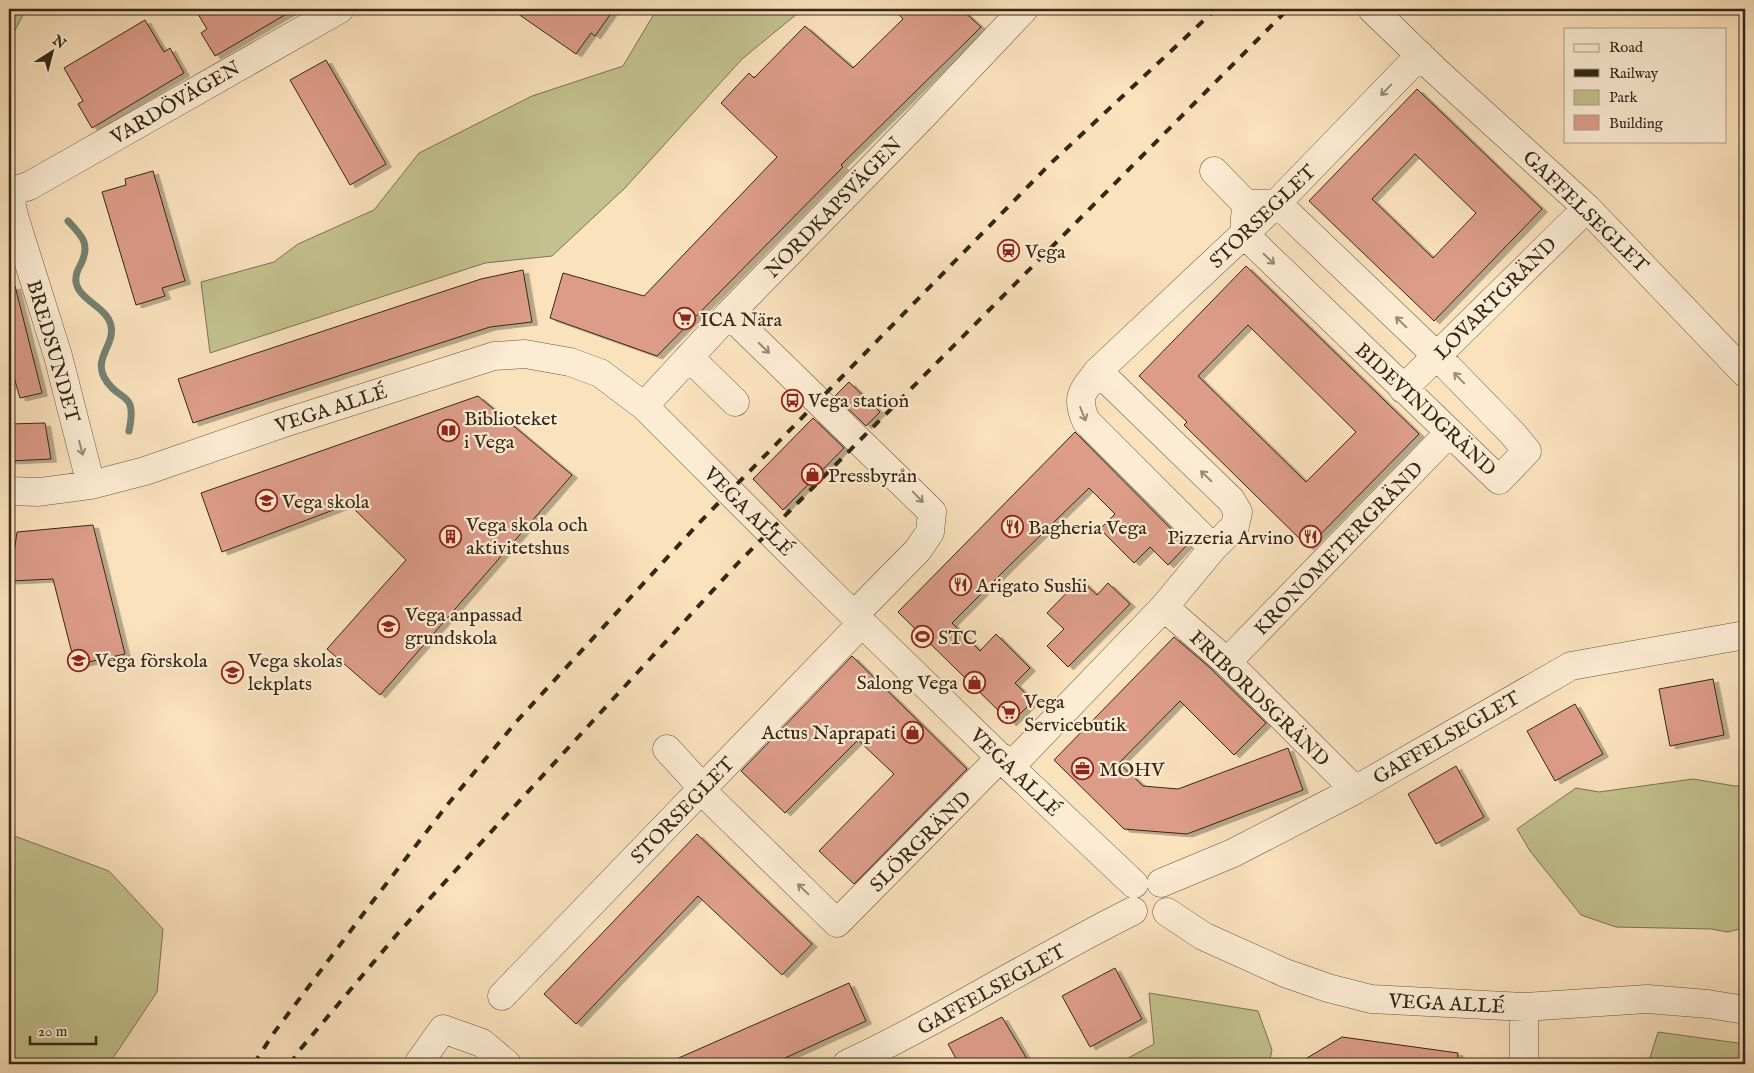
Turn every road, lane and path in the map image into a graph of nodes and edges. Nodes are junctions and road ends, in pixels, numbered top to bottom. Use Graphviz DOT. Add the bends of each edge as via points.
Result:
graph roads {
  1 [pos="340,9"];
  2 [pos="1024,9"];
  3 [pos="1372,9"];
  4 [pos="1420,55"];
  5 [pos="1214,171"];
  6 [pos="11,200"];
  7 [pos="1277,203"];
  8 [pos="1246,204"];
  9 [pos="1587,208"];
  10 [pos="1244,234"];
  11 [pos="729,314"];
  12 [pos="1437,356"];
  13 [pos="689,357"];
  14 [pos="1098,371"];
  15 [pos="1745,373"];
  16 [pos="1403,388"];
  17 [pos="735,402"];
  18 [pos="644,406"];
  19 [pos="1449,433"];
  20 [pos="91,485"];
  21 [pos="9,492"];
  22 [pos="1213,548"];
  23 [pos="1164,607"];
  24 [pos="858,619"];
  25 [pos="1745,636"];
  26 [pos="1227,662"];
  27 [pos="667,749"];
  28 [pos="1005,762"];
  29 [pos="701,790"];
  30 [pos="1355,790"];
  31 [pos="1161,883"];
  32 [pos="1134,884"];
  33 [pos="1133,911"];
  34 [pos="1167,912"];
  35 [pos="502,996"];
  36 [pos="1524,1007"];
  37 [pos="1745,1010"];
  38 [pos="418,1064"];
  39 [pos="508,1064"];
  40 [pos="847,1064"];
  41 [pos="1524,1064"];
  1 -- 6 [label="street, VARDÖVÄGEN" via="29,186"];
  2 -- 11 [label="street, NORDKAPSVÄGEN"];
  3 -- 4 [label="street, GAFFELSEGLET"];
  4 -- 7 [label="street, STORSEGLET, one-way"];
  4 -- 9 [label="street, GAFFELSEGLET"];
  5 -- 8 [label="street"];
  6 -- 20 [label="street, BREDSUNDET, one-way" via="58,356"];
  7 -- 8 [label="street"];
  7 -- 10 [label="street, STORSEGLET"];
  12 -- 7 [label="street, BIDEVINDGRÄND, one-way"];
  8 -- 10 [label="street"];
  9 -- 12 [label="street, LOVARTGRÄND"];
  9 -- 15 [label="street, GAFFELSEGLET"];
  10 -- 14 [label="street, STORSEGLET"];
  10 -- 16 [label="street, BIDEVINDGRÄND, one-way"];
  11 -- 13 [label="street, NORDKAPSVÄGEN"];
  11 -- 24 [label="street, STORSEGLET, one-way" via="932,512 930,532 918,550"];
  12 -- 16 [label="street, LOVARTGRÄND"];
  19 -- 12 [label="street, BIDEVINDGRÄND, one-way" via="1499,480 1527,451"];
  13 -- 17 [label="street"];
  13 -- 18 [label="street, NORDKAPSVÄGEN"];
  14 -- 22 [label="street, one-way" via="1082,393 1080,407 1086,421"];
  22 -- 14 [label="street, one-way" via="1235,526 1238,512 1231,500"];
  16 -- 19 [label="street, BIDEVINDGRÄND"];
  18 -- 20 [label="street, VEGA ALLÉ" via="600,374 570,362 526,354 494,356 146,471"];
  18 -- 24 [label="street, VEGA ALLÉ"];
  19 -- 26 [label="street, KRONOMETERGRÄND"];
  20 -- 21 [label="street, VEGA ALLÉ" via="39,492"];
  22 -- 23 [label="street"];
  23 -- 26 [label="street, FRIBORDSGRÄND"];
  23 -- 28 [label="street"];
  24 -- 28 [label="street, VEGA ALLÉ"];
  24 -- 29 [label="street, STORSEGLET"];
  25 -- 30 [label="street, GAFFELSEGLET" via="1571,666"];
  26 -- 30 [label="street, FRIBORDSGRÄND"];
  27 -- 29 [label="street"];
  28 -- 29 [label="street, SLÖRGRÄND, one-way" via="837,923"];
  28 -- 32 [label="street, VEGA ALLÉ"];
  29 -- 35 [label="street, STORSEGLET"];
  30 -- 31 [label="street, GAFFELSEGLET" via="1233,853"];
  31 -- 32 [label="street" via="1147,878"];
  31 -- 34 [label="street" via="1170,898"];
  32 -- 33 [label="street" via="1128,900"];
  33 -- 34 [label="street" via="1156,918"];
  33 -- 40 [label="street, GAFFELSEGLET" via="896,1041"];
  34 -- 36 [label="street, VEGA ALLÉ" via="1203,936 1285,973 1328,988 1371,999"];
  36 -- 37 [label="street, VEGA ALLÉ" via="1647,1000"];
  36 -- 41 [label="street"];
  38 -- 39 [label="street" via="444,1029 482,1043"];
}
